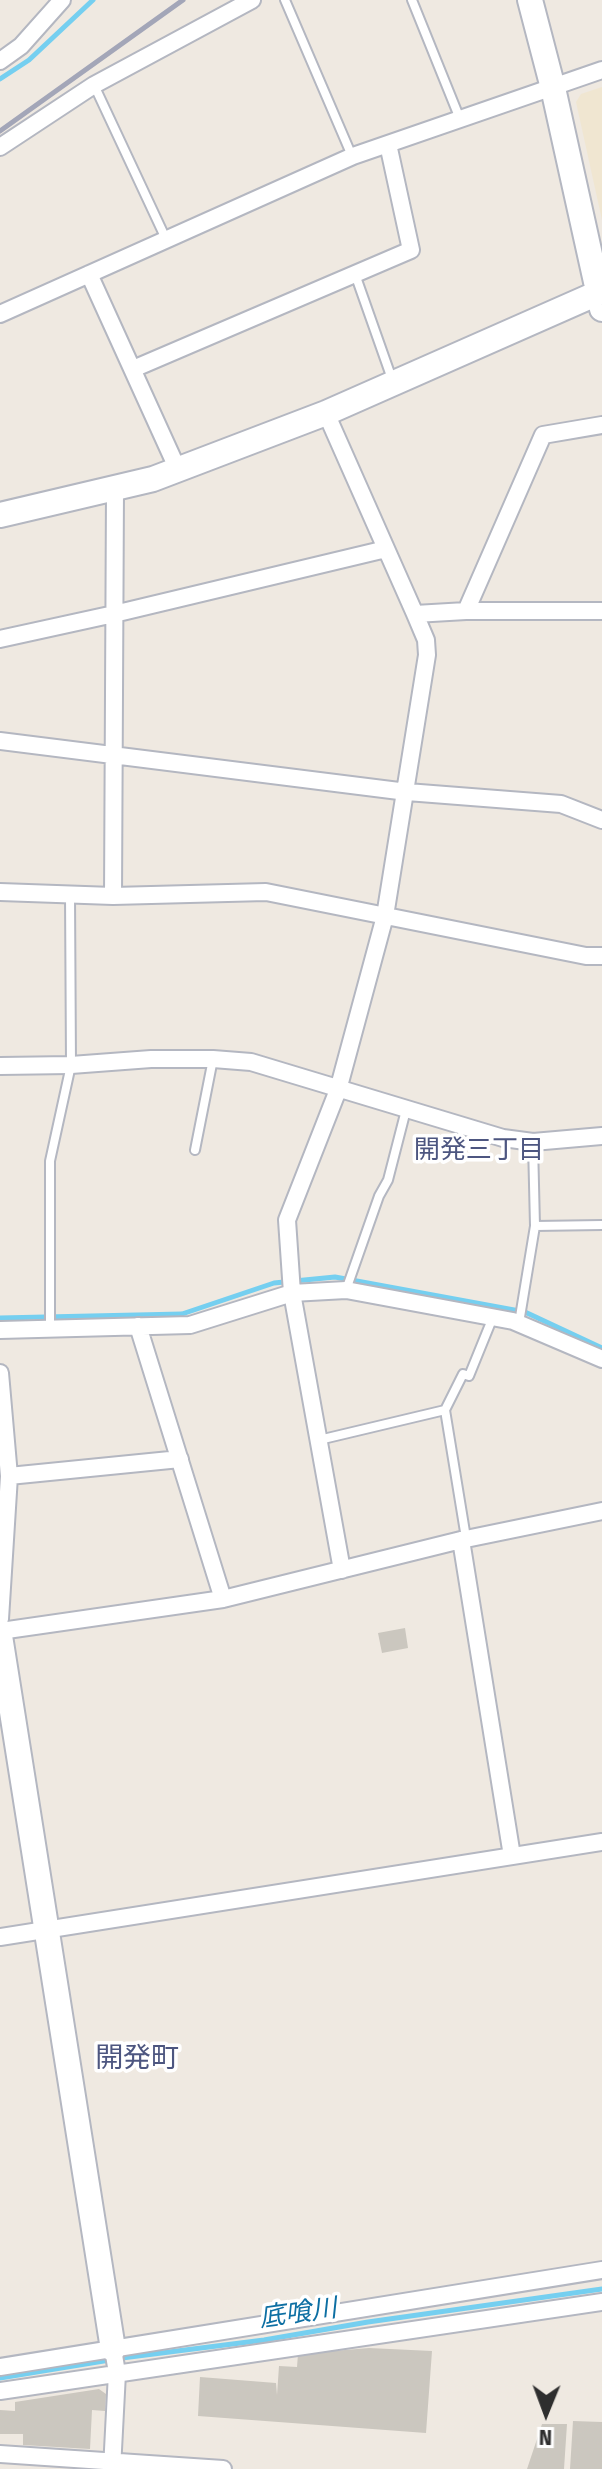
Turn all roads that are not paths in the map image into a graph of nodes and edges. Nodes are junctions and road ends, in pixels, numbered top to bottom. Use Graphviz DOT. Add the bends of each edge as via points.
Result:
graph roads {
  1 [pos="62,0"];
  2 [pos="252,0"];
  3 [pos="285,0"];
  4 [pos="412,0"];
  5 [pos="530,0"];
  6 [pos="0,61"];
  7 [pos="602,70"];
  8 [pos="94,85"];
  9 [pos="553,88"];
  10 [pos="460,120"];
  11 [pos="388,144"];
  12 [pos="1,149"];
  13 [pos="353,156"];
  14 [pos="166,239"];
  15 [pos="89,274"];
  16 [pos="355,274"];
  17 [pos="601,298"];
  18 [pos="0,314"];
  19 [pos="133,369"];
  20 [pos="394,384"];
  21 [pos="326,413"];
  22 [pos="602,425"];
  23 [pos="178,470"];
  24 [pos="115,490"];
  25 [pos="0,515"];
  26 [pos="386,549"];
  27 [pos="466,611"];
  28 [pos="602,611"];
  29 [pos="114,614"];
  30 [pos="415,614"];
  31 [pos="0,639"];
  32 [pos="0,741"];
  33 [pos="113,757"];
  34 [pos="407,792"];
  35 [pos="602,820"];
  36 [pos="0,892"];
  37 [pos="70,895"];
  38 [pos="113,896"];
  39 [pos="385,916"];
  40 [pos="602,956"];
  41 [pos="213,1059"];
  42 [pos="71,1065"];
  43 [pos="0,1066"];
  44 [pos="338,1090"];
  45 [pos="406,1110"];
  46 [pos="602,1136"];
  47 [pos="533,1142"];
  48 [pos="195,1150"];
  49 [pos="602,1225"];
  50 [pos="535,1226"];
  51 [pos="346,1290"];
  52 [pos="292,1293"];
  53 [pos="493,1317"];
  54 [pos="519,1324"];
  55 [pos="138,1326"];
  56 [pos="50,1328"];
  57 [pos="0,1330"];
  58 [pos="602,1359"];
  59 [pos="0,1373"];
  60 [pos="445,1410"];
  61 [pos="319,1440"];
  62 [pos="180,1459"];
  63 [pos="9,1476"];
  64 [pos="602,1511"];
  65 [pos="464,1540"];
  66 [pos="342,1570"];
  67 [pos="223,1599"];
  68 [pos="0,1619"];
  69 [pos="0,1634"];
  70 [pos="602,1842"];
  71 [pos="512,1856"];
  72 [pos="47,1930"];
  73 [pos="0,1937"];
  74 [pos="602,2270"];
  75 [pos="602,2302"];
  76 [pos="115,2361"];
  77 [pos="0,2367"];
  78 [pos="0,2391"];
  79 [pos="0,2454"];
  80 [pos="112,2465"];
  81 [pos="223,2469"];
  1 -- 6 [label="street" via="21,46"];
  2 -- 8 [label="street"];
  3 -- 13 [label="lane"];
  4 -- 10 [label="lane"];
  5 -- 9 [label="street"];
  7 -- 9 [label="street"];
  8 -- 12 [label="street"];
  8 -- 14 [label="lane"];
  9 -- 10 [label="street"];
  9 -- 17 [label="street"];
  10 -- 11 [label="street"];
  11 -- 13 [label="street"];
  11 -- 16 [label="street" via="411,250"];
  13 -- 14 [label="street"];
  14 -- 15 [label="street"];
  15 -- 18 [label="street"];
  15 -- 19 [label="street"];
  16 -- 19 [label="street"];
  16 -- 20 [label="lane"];
  17 -- 20 [label="street"];
  19 -- 23 [label="street"];
  20 -- 21 [label="street"];
  21 -- 23 [label="street"];
  21 -- 26 [label="street"];
  22 -- 27 [label="street" via="543,435"];
  23 -- 24 [label="street"];
  24 -- 25 [label="street"];
  24 -- 29 [label="street"];
  26 -- 29 [label="street"];
  26 -- 30 [label="street"];
  27 -- 28 [label="street"];
  27 -- 30 [label="street"];
  29 -- 31 [label="street"];
  29 -- 33 [label="street"];
  30 -- 34 [label="street" via="427,655"];
  32 -- 33 [label="street"];
  33 -- 34 [label="street"];
  33 -- 38 [label="street"];
  34 -- 35 [label="street" via="561,804"];
  34 -- 39 [label="street"];
  36 -- 37 [label="street"];
  37 -- 38 [label="street"];
  37 -- 42 [label="lane"];
  38 -- 39 [label="street" via="266,892"];
  39 -- 40 [label="street"];
  39 -- 44 [label="street"];
  41 -- 42 [label="street"];
  41 -- 44 [label="street" via="251,1062"];
  41 -- 48 [label="lane"];
  42 -- 43 [label="street"];
  42 -- 56 [label="lane" via="50,1161"];
  44 -- 45 [label="street"];
  44 -- 52 [label="street" via="287,1220"];
  45 -- 47 [label="street"];
  45 -- 51 [label="lane" via="388,1180"];
  46 -- 47 [label="street"];
  47 -- 50 [label="lane"];
  49 -- 50 [label="lane"];
  50 -- 54 [label="lane"];
  51 -- 52 [label="street"];
  51 -- 53 [label="street"];
  52 -- 55 [label="street" via="190,1325"];
  52 -- 61 [label="street"];
  53 -- 54 [label="street"];
  53 -- 60 [label="lane" via="469,1376 463,1374"];
  54 -- 58 [label="street"];
  55 -- 56 [label="street"];
  55 -- 62 [label="street"];
  56 -- 57 [label="street"];
  59 -- 63 [label="street"];
  60 -- 61 [label="lane"];
  60 -- 65 [label="lane"];
  61 -- 66 [label="street"];
  62 -- 63 [label="street"];
  62 -- 67 [label="street"];
  63 -- 68 [label="street"];
  64 -- 65 [label="street"];
  65 -- 66 [label="street"];
  65 -- 71 [label="street"];
  66 -- 67 [label="street"];
  67 -- 69 [label="street"];
  69 -- 72 [label="street"];
  70 -- 71 [label="street"];
  71 -- 72 [label="street"];
  72 -- 73 [label="street"];
  72 -- 76 [label="street"];
  74 -- 76 [label="street"];
  75 -- 76 [label="street"];
  76 -- 77 [label="street"];
  76 -- 78 [label="street"];
  76 -- 80 [label="street"];
  79 -- 80 [label="street"];
  80 -- 81 [label="street"];
}
